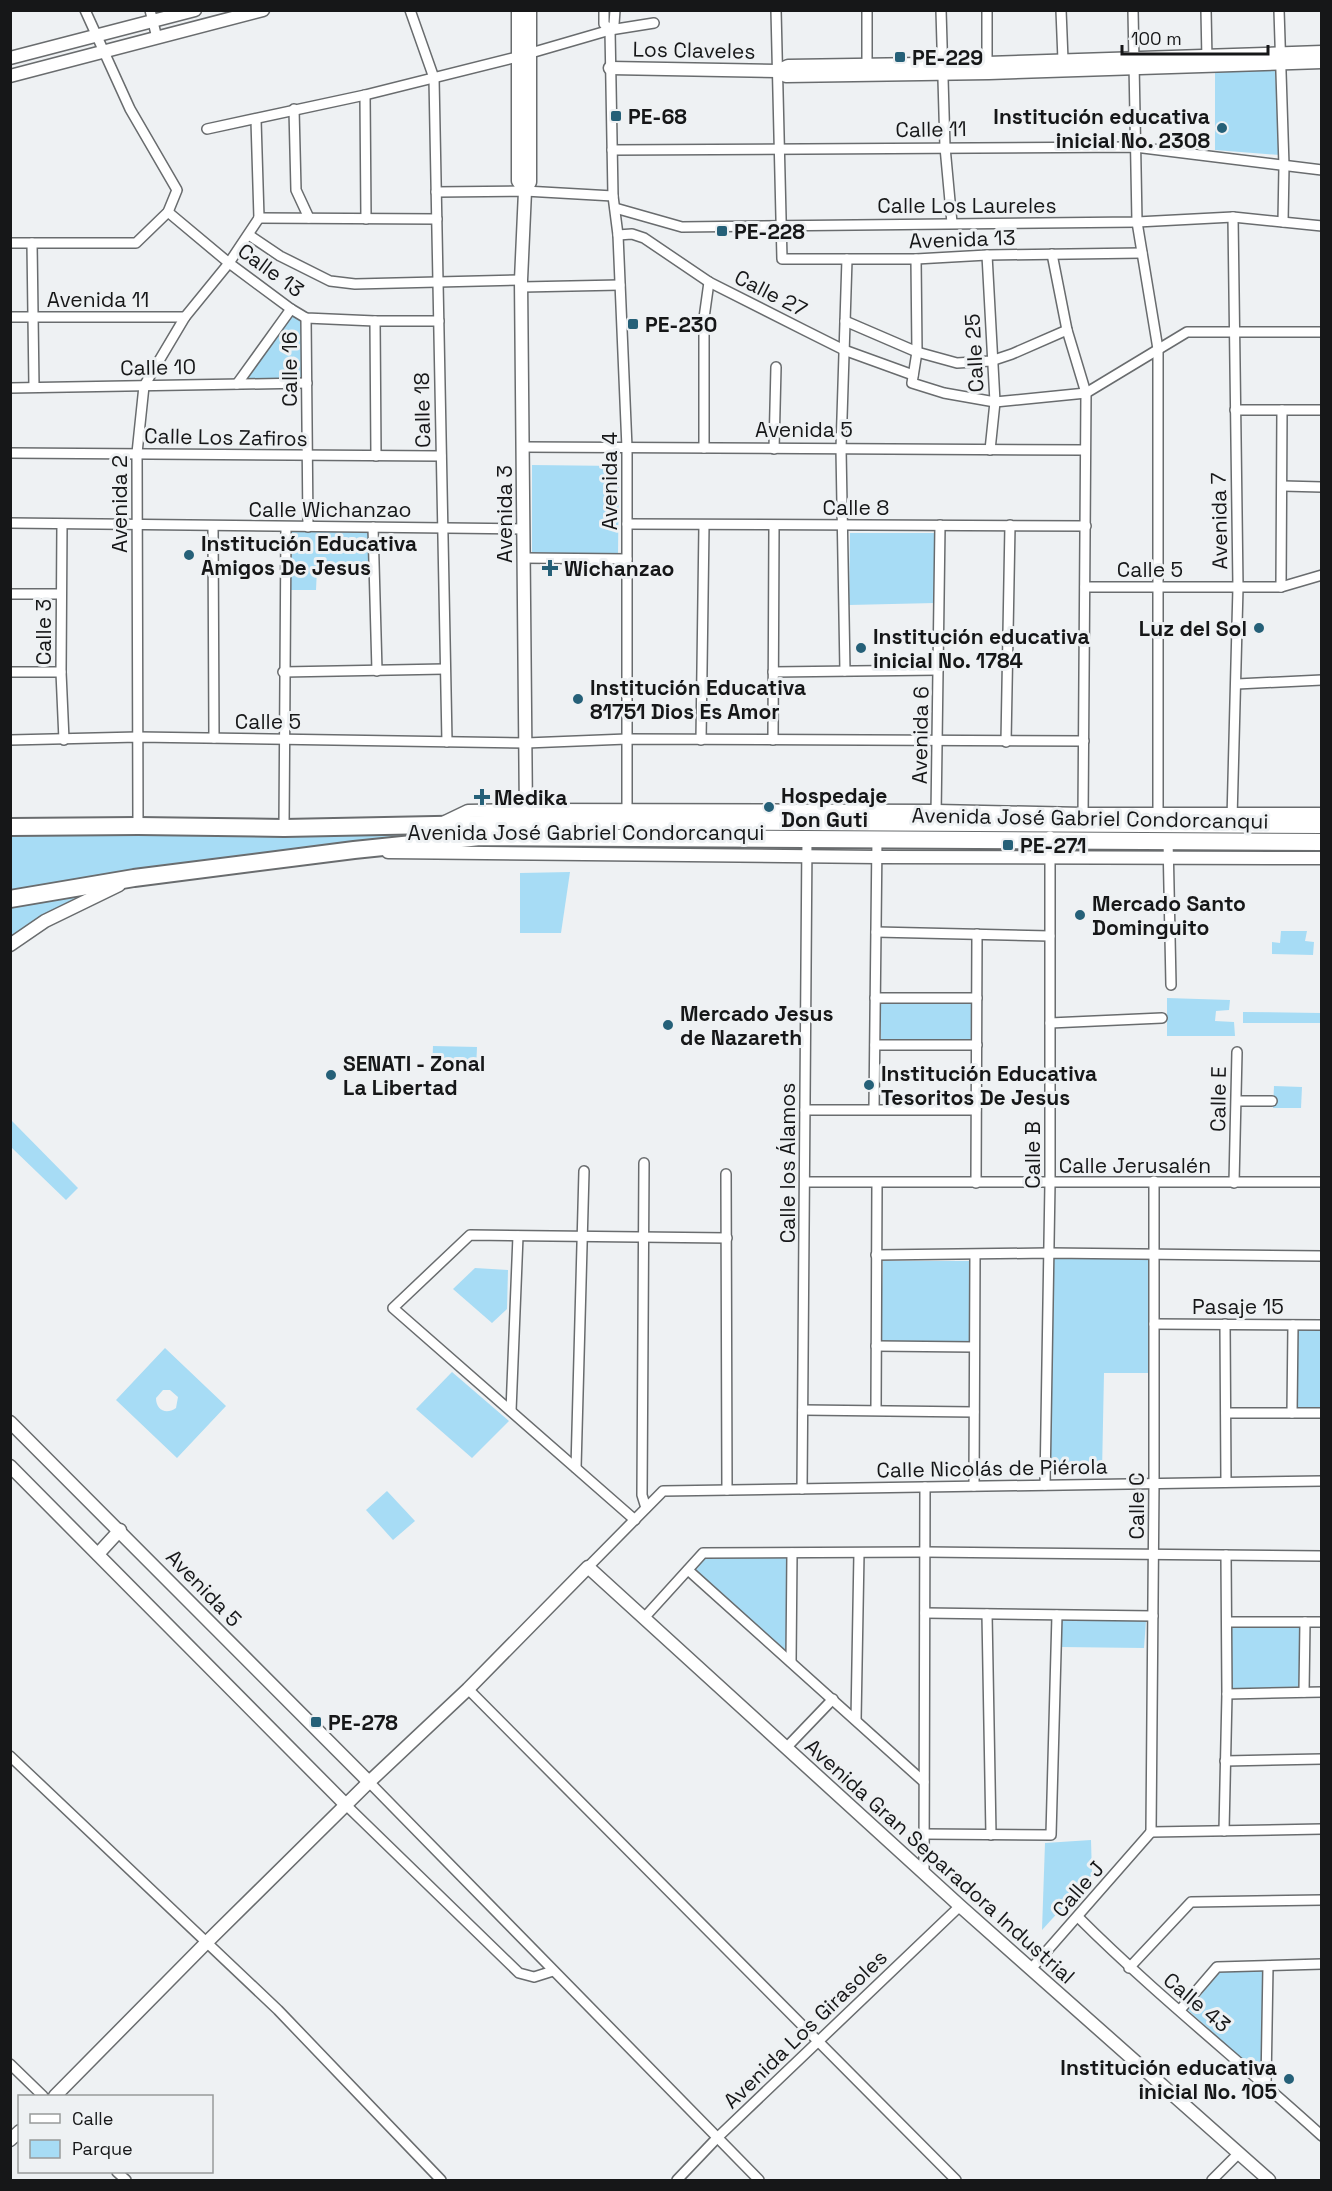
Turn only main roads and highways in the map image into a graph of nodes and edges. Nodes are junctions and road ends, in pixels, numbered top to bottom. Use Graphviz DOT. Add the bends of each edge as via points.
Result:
graph roads {
  1 [pos="526,823"];
  2 [pos="628,823"];
  3 [pos="936,824"];
  4 [pos="1322,825"];
  5 [pos="10,827"];
  6 [pos="1050,832"];
  7 [pos="1322,842"];
  8 [pos="10,899"];
  1 -- 2 [label="highway, Avenida José Gabriel Condorcanqui"];
  1 -- 5 [label="highway, Avenida José Gabriel Condorcanqui" via="284,828"];
  1 -- 8 [label="highway, Avenida José Gabriel Condorcanqui" via="480,837 134,878"];
  2 -- 3 [label="highway, Avenida José Gabriel Condorcanqui"];
  2 -- 3 [label="highway, Avenida José Gabriel Condorcanqui" via="807,838 877,838"];
  3 -- 6 [label="highway, Avenida José Gabriel Condorcanqui"];
  4 -- 6 [label="highway, Avenida José Gabriel Condorcanqui" via="1232,819 1083,819"];
  6 -- 7 [label="highway, Avenida José Gabriel Condorcanqui" via="1169,840"];
}
